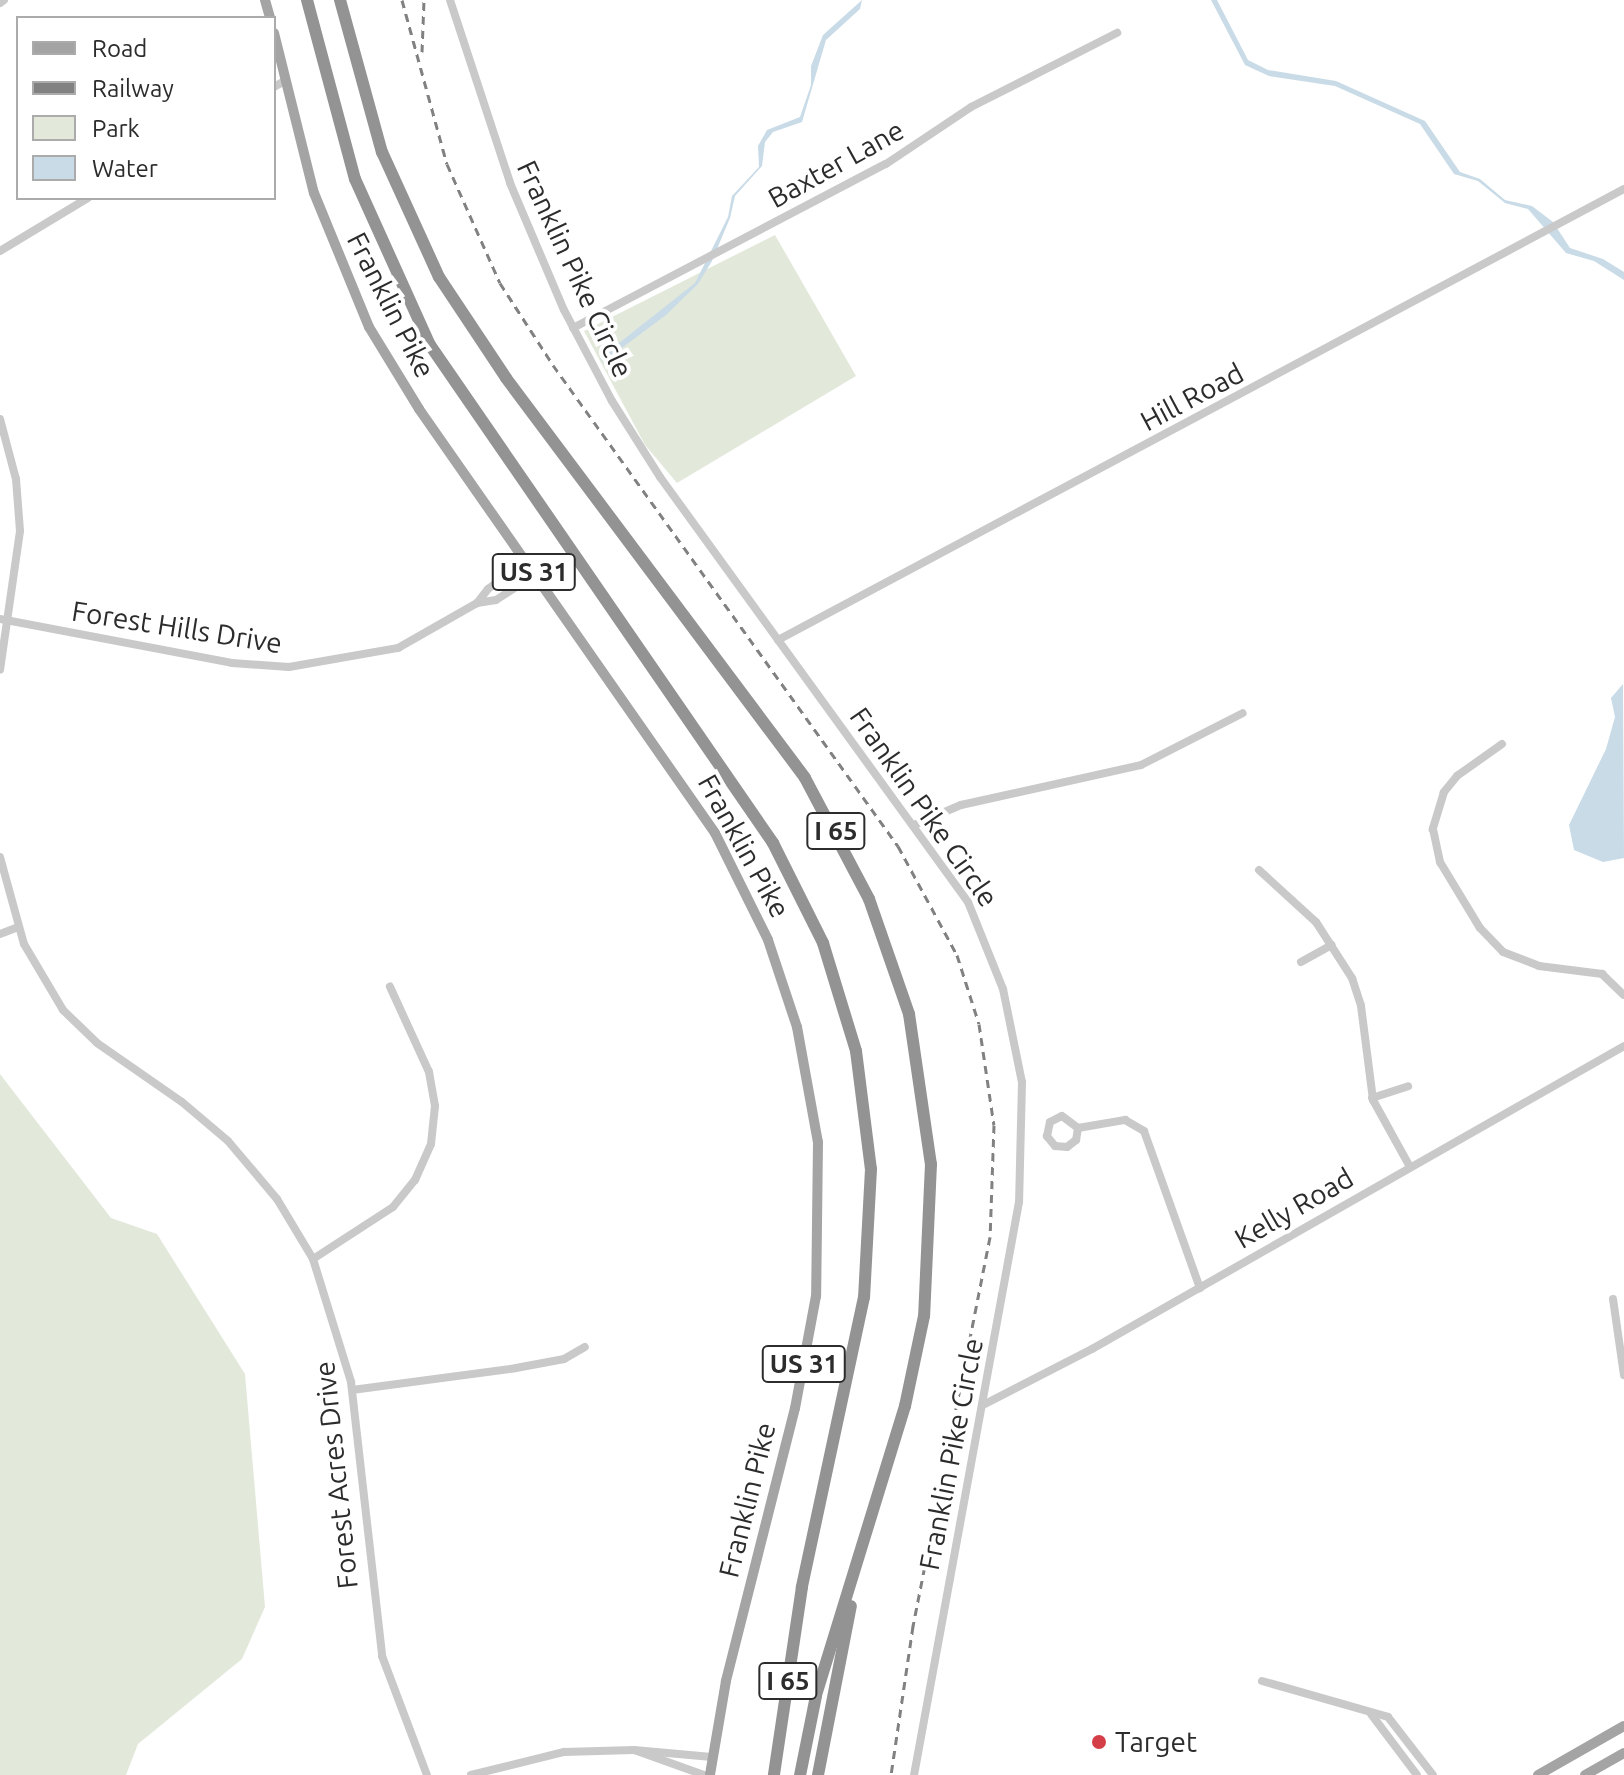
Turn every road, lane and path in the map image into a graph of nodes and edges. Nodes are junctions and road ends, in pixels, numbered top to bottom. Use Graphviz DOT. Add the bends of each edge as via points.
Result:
graph roads {
  1 [pos="307,0"];
  2 [pos="340,0"];
  3 [pos="450,0"];
  4 [pos="1117,33"];
  5 [pos="276,41"];
  6 [pos="286,80"];
  7 [pos="276,86"];
  8 [pos="1624,189"];
  9 [pos="85,200"];
  10 [pos="0,251"];
  11 [pos="573,328"];
  12 [pos="0,419"];
  13 [pos="526,561"];
  14 [pos="536,574"];
  15 [pos="477,603"];
  16 [pos="4,620"];
  17 [pos="778,640"];
  18 [pos="0,670"];
  19 [pos="1243,713"];
  20 [pos="1502,744"];
  21 [pos="914,825"];
  22 [pos="0,857"];
  23 [pos="1259,870"];
  24 [pos="18,927"];
  25 [pos="0,934"];
  26 [pos="1332,945"];
  27 [pos="1301,962"];
  28 [pos="390,987"];
  29 [pos="1624,995"];
  30 [pos="1624,1046"];
  31 [pos="1408,1086"];
  32 [pos="1372,1098"];
  33 [pos="1078,1128"];
  34 [pos="1410,1167"];
  35 [pos="313,1259"];
  36 [pos="1200,1288"];
  37 [pos="1613,1299"];
  38 [pos="585,1347"];
  39 [pos="1624,1375"];
  40 [pos="352,1390"];
  41 [pos="983,1405"];
  42 [pos="863,1551"];
  43 [pos="1262,1681"];
  44 [pos="1370,1714"];
  45 [pos="1624,1726"];
  46 [pos="634,1750"];
  47 [pos="1624,1753"];
  48 [pos="712,1757"];
  49 [pos="427,1775"];
  50 [pos="471,1775"];
  51 [pos="704,1775"];
  52 [pos="710,1775"];
  53 [pos="774,1775"];
  54 [pos="800,1775"];
  55 [pos="818,1775"];
  56 [pos="914,1775"];
  57 [pos="1417,1775"];
  58 [pos="1433,1775"];
  59 [pos="1538,1775"];
  60 [pos="1585,1775"];
  1 -- 53 [label="highway, I 65" via="355,179 430,345 773,843 823,943 856,1051 871,1169 864,1297 802,1587"];
  2 -- 42 [label="highway, I 65" via="387,166 447,290 506,378 797,766 850,858 891,956 926,1104 931,1240 912,1377"];
  3 -- 11 [label="street, Franklin Pike Circle" via="494,141"];
  4 -- 11 [label="street, Baxter Lane" via="971,107 886,164"];
  5 -- 6 [label="main road, Franklin Pike / US 31"];
  6 -- 7 [label="street"];
  6 -- 13 [label="main road, Franklin Pike / US 31" via="314,193 359,309 405,389"];
  8 -- 17 [label="street, Hill Road"];
  9 -- 10 [label="street"];
  11 -- 17 [label="street, Franklin Pike Circle" via="638,446"];
  12 -- 16 [label="street" via="13,462 19,512"];
  13 -- 14 [label="main road, Franklin Pike / US 31"];
  13 -- 15 [label="street, Forest Hills Drive"];
  14 -- 15 [label="street, Forest Hills Drive" via="496,600"];
  14 -- 48 [label="main road, Franklin Pike / US 31" via="685,786 734,867 781,973 812,1097 820,1197 813,1322"];
  15 -- 16 [label="street, Forest Hills Drive" via="398,648 289,667 232,663"];
  16 -- 18 [label="street"];
  17 -- 21 [label="street, Franklin Pike Circle"];
  19 -- 21 [label="street" via="1141,765 961,805"];
  20 -- 29 [label="street" via="1464,770 1444,792 1433,836 1443,869 1480,928 1503,952 1539,966 1602,974"];
  21 -- 41 [label="street, Franklin Pike Circle" via="982,928 1009,1009 1021,1075 1019,1202"];
  22 -- 24 [label="street, Forest Acres Drive"];
  23 -- 26 [label="street" via="1308,913"];
  24 -- 25 [label="street"];
  24 -- 35 [label="street, Forest Acres Drive" via="41,976 69,1017 228,1141 281,1203"];
  26 -- 27 [label="street"];
  26 -- 32 [label="street" via="1360,998"];
  28 -- 35 [label="street" via="427,1062 435,1106 431,1144 415,1180 393,1207"];
  30 -- 34 [label="street, Kelly Road"];
  31 -- 32 [label="street"];
  32 -- 34 [label="street"];
  33 -- 36 [label="street" via="1125,1120 1144,1131"];
  34 -- 36 [label="street, Kelly Road"];
  35 -- 40 [label="street, Forest Acres Drive" via="342,1340"];
  36 -- 41 [label="street, Kelly Road"];
  37 -- 39 [label="street"];
  38 -- 40 [label="street" via="564,1359 530,1366"];
  40 -- 49 [label="street, Forest Acres Drive" via="379,1642 392,1691"];
  41 -- 56 [label="street, Franklin Pike Circle"];
  42 -- 54 [label="highway, I 65" via="816,1696"];
  42 -- 55 [label="highway"];
  43 -- 44 [label="street" via="1322,1695"];
  44 -- 57 [label="street"];
  44 -- 58 [label="street" via="1396,1723"];
  45 -- 59 [label="main road"];
  46 -- 48 [label="street"];
  46 -- 50 [label="street" via="550,1754"];
  46 -- 51 [label="street"];
  47 -- 60 [label="main road"];
  48 -- 52 [label="main road, Franklin Pike / US 31"];
}
